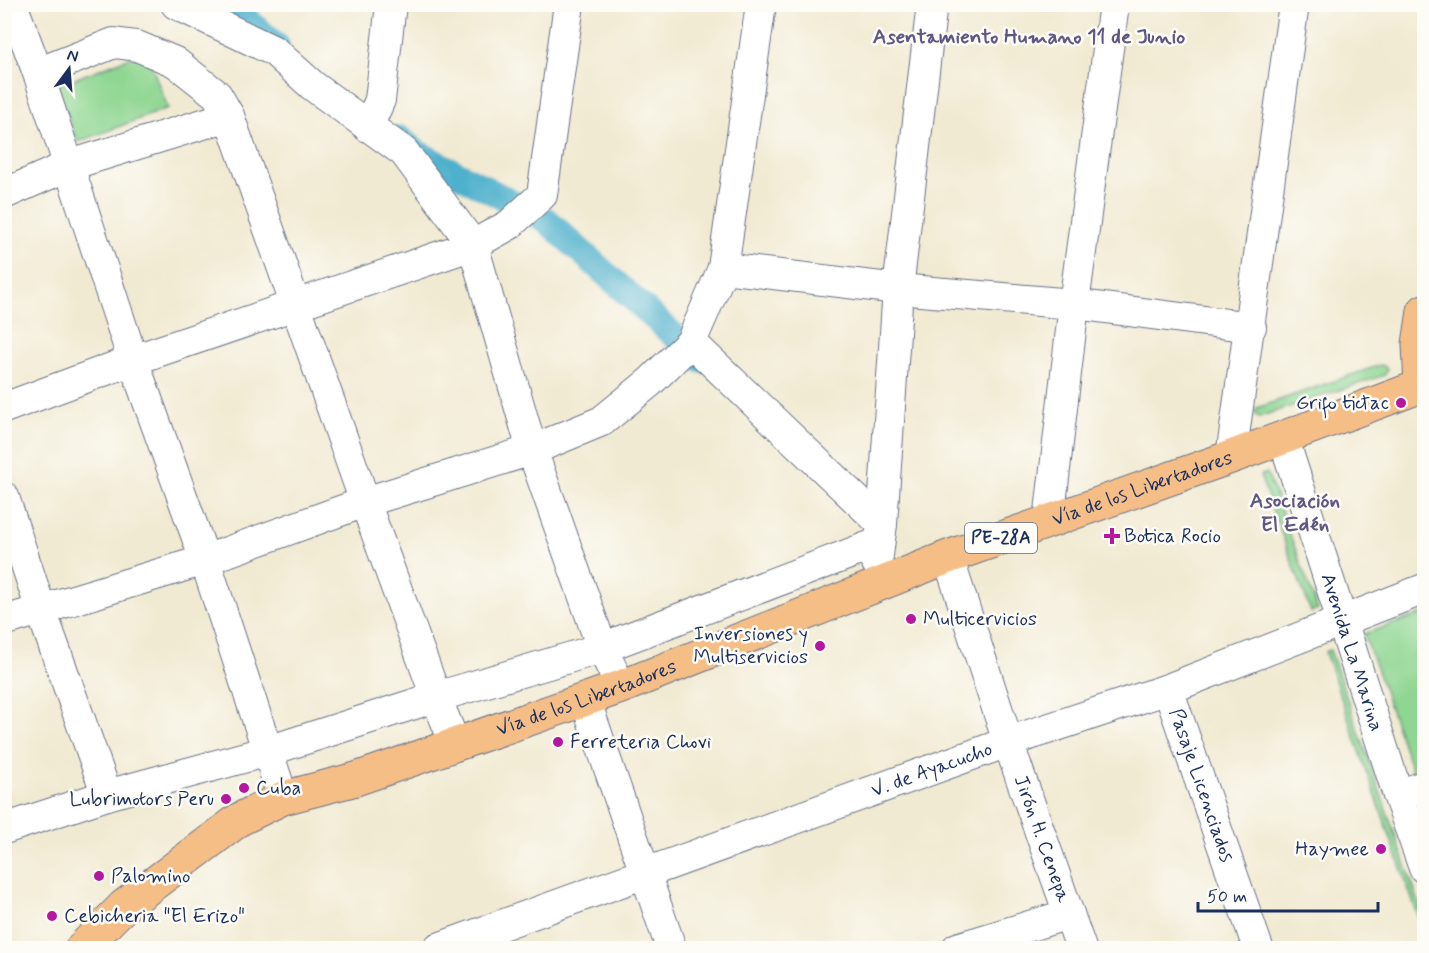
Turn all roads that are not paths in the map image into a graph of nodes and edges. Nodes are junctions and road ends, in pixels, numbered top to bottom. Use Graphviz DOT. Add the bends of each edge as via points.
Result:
graph roads {
  1 [pos="12,4"];
  2 [pos="176,4"];
  3 [pos="391,4"];
  4 [pos="569,4"];
  5 [pos="761,4"];
  6 [pos="932,4"];
  7 [pos="1114,4"];
  8 [pos="1294,4"];
  9 [pos="38,73"];
  10 [pos="229,116"];
  11 [pos="373,116"];
  12 [pos="70,165"];
  13 [pos="4,194"];
  14 [pos="474,245"];
  15 [pos="723,268"];
  16 [pos="898,289"];
  17 [pos="296,304"];
  18 [pos="1074,304"];
  19 [pos="1425,311"];
  20 [pos="1251,327"];
  21 [pos="691,342"];
  22 [pos="133,360"];
  23 [pos="1423,385"];
  24 [pos="4,408"];
  25 [pos="1283,437"];
  26 [pos="532,450"];
  27 [pos="1231,457"];
  28 [pos="4,497"];
  29 [pos="365,502"];
  30 [pos="1048,521"];
  31 [pos="880,533"];
  32 [pos="948,557"];
  33 [pos="205,560"];
  34 [pos="875,585"];
  35 [pos="1425,589"];
  36 [pos="41,610"];
  37 [pos="1342,620"];
  38 [pos="4,621"];
  39 [pos="602,648"];
  40 [pos="621,687"];
  41 [pos="1168,689"];
  42 [pos="436,697"];
  43 [pos="585,699"];
  44 [pos="1008,742"];
  45 [pos="455,744"];
  46 [pos="268,751"];
  47 [pos="1411,790"];
  48 [pos="106,795"];
  49 [pos="283,798"];
  50 [pos="4,829"];
  51 [pos="1425,868"];
  52 [pos="645,875"];
  53 [pos="1069,914"];
  54 [pos="456,946"];
  55 [pos="82,948"];
  56 [pos="671,948"];
  57 [pos="957,948"];
  58 [pos="1081,948"];
  59 [pos="1258,948"];
  1 -- 9 [label="street"];
  2 -- 11 [label="street" via="274,51 313,86"];
  3 -- 11 [label="street"];
  4 -- 14 [label="street" via="542,195 508,225"];
  5 -- 15 [label="street"];
  6 -- 16 [label="street"];
  7 -- 18 [label="street"];
  8 -- 20 [label="street"];
  9 -- 10 [label="street" via="114,43 137,46 175,62 217,95"];
  9 -- 12 [label="street"];
  10 -- 12 [label="street"];
  10 -- 17 [label="street"];
  11 -- 14 [label="street"];
  12 -- 13 [label="street"];
  12 -- 22 [label="street"];
  14 -- 17 [label="street"];
  14 -- 26 [label="street"];
  15 -- 16 [label="street"];
  15 -- 21 [label="street"];
  16 -- 18 [label="street"];
  16 -- 31 [label="street"];
  17 -- 22 [label="street"];
  17 -- 29 [label="street"];
  18 -- 20 [label="street"];
  18 -- 30 [label="street"];
  19 -- 23 [label="highway, PE-28A" via="1419,344"];
  20 -- 27 [label="street"];
  21 -- 26 [label="street" via="602,421"];
  21 -- 31 [label="street"];
  22 -- 24 [label="street"];
  22 -- 33 [label="street"];
  23 -- 25 [label="highway, Vía de los Libertadores / PE-28A"];
  25 -- 27 [label="highway, Vía de los Libertadores / PE-28A"];
  25 -- 37 [label="street, Avenida La Marina"];
  26 -- 29 [label="street"];
  26 -- 39 [label="street"];
  27 -- 30 [label="highway, Vía de los Libertadores / PE-28A"];
  28 -- 36 [label="street"];
  29 -- 33 [label="street"];
  29 -- 42 [label="street"];
  30 -- 32 [label="highway, Vía de los Libertadores / PE-28A"];
  31 -- 34 [label="street"];
  31 -- 39 [label="street"];
  32 -- 34 [label="highway, Vía de los Libertadores / PE-28A"];
  32 -- 44 [label="street, Jirón H. Cenepa"];
  33 -- 36 [label="street"];
  33 -- 46 [label="street"];
  34 -- 40 [label="highway, Vía de los Libertadores / PE-28A"];
  35 -- 37 [label="street, V. de Ayacucho"];
  36 -- 38 [label="street"];
  36 -- 48 [label="street"];
  37 -- 41 [label="street, V. de Ayacucho"];
  37 -- 47 [label="street, Avenida La Marina"];
  39 -- 40 [label="street"];
  39 -- 42 [label="street"];
  40 -- 43 [label="highway, Vía de los Libertadores / PE-28A"];
  41 -- 44 [label="street, V. de Ayacucho"];
  41 -- 59 [label="street, Pasaje Licenciados"];
  42 -- 45 [label="street"];
  42 -- 46 [label="street"];
  43 -- 45 [label="highway, Vía de los Libertadores / PE-28A"];
  43 -- 52 [label="street"];
  44 -- 52 [label="street, V. de Ayacucho"];
  44 -- 53 [label="street, Jirón H. Cenepa"];
  45 -- 49 [label="highway, Vía de los Libertadores / PE-28A"];
  46 -- 48 [label="street"];
  46 -- 49 [label="street"];
  47 -- 51 [label="street, Avenida La Marina"];
  48 -- 50 [label="street"];
  49 -- 55 [label="highway, Vía de los Libertadores / PE-28A" via="240,819 124,906"];
  52 -- 54 [label="street, V. de Ayacucho"];
  52 -- 56 [label="street"];
  53 -- 57 [label="street"];
  53 -- 58 [label="street, Jirón H. Cenepa"];
}
